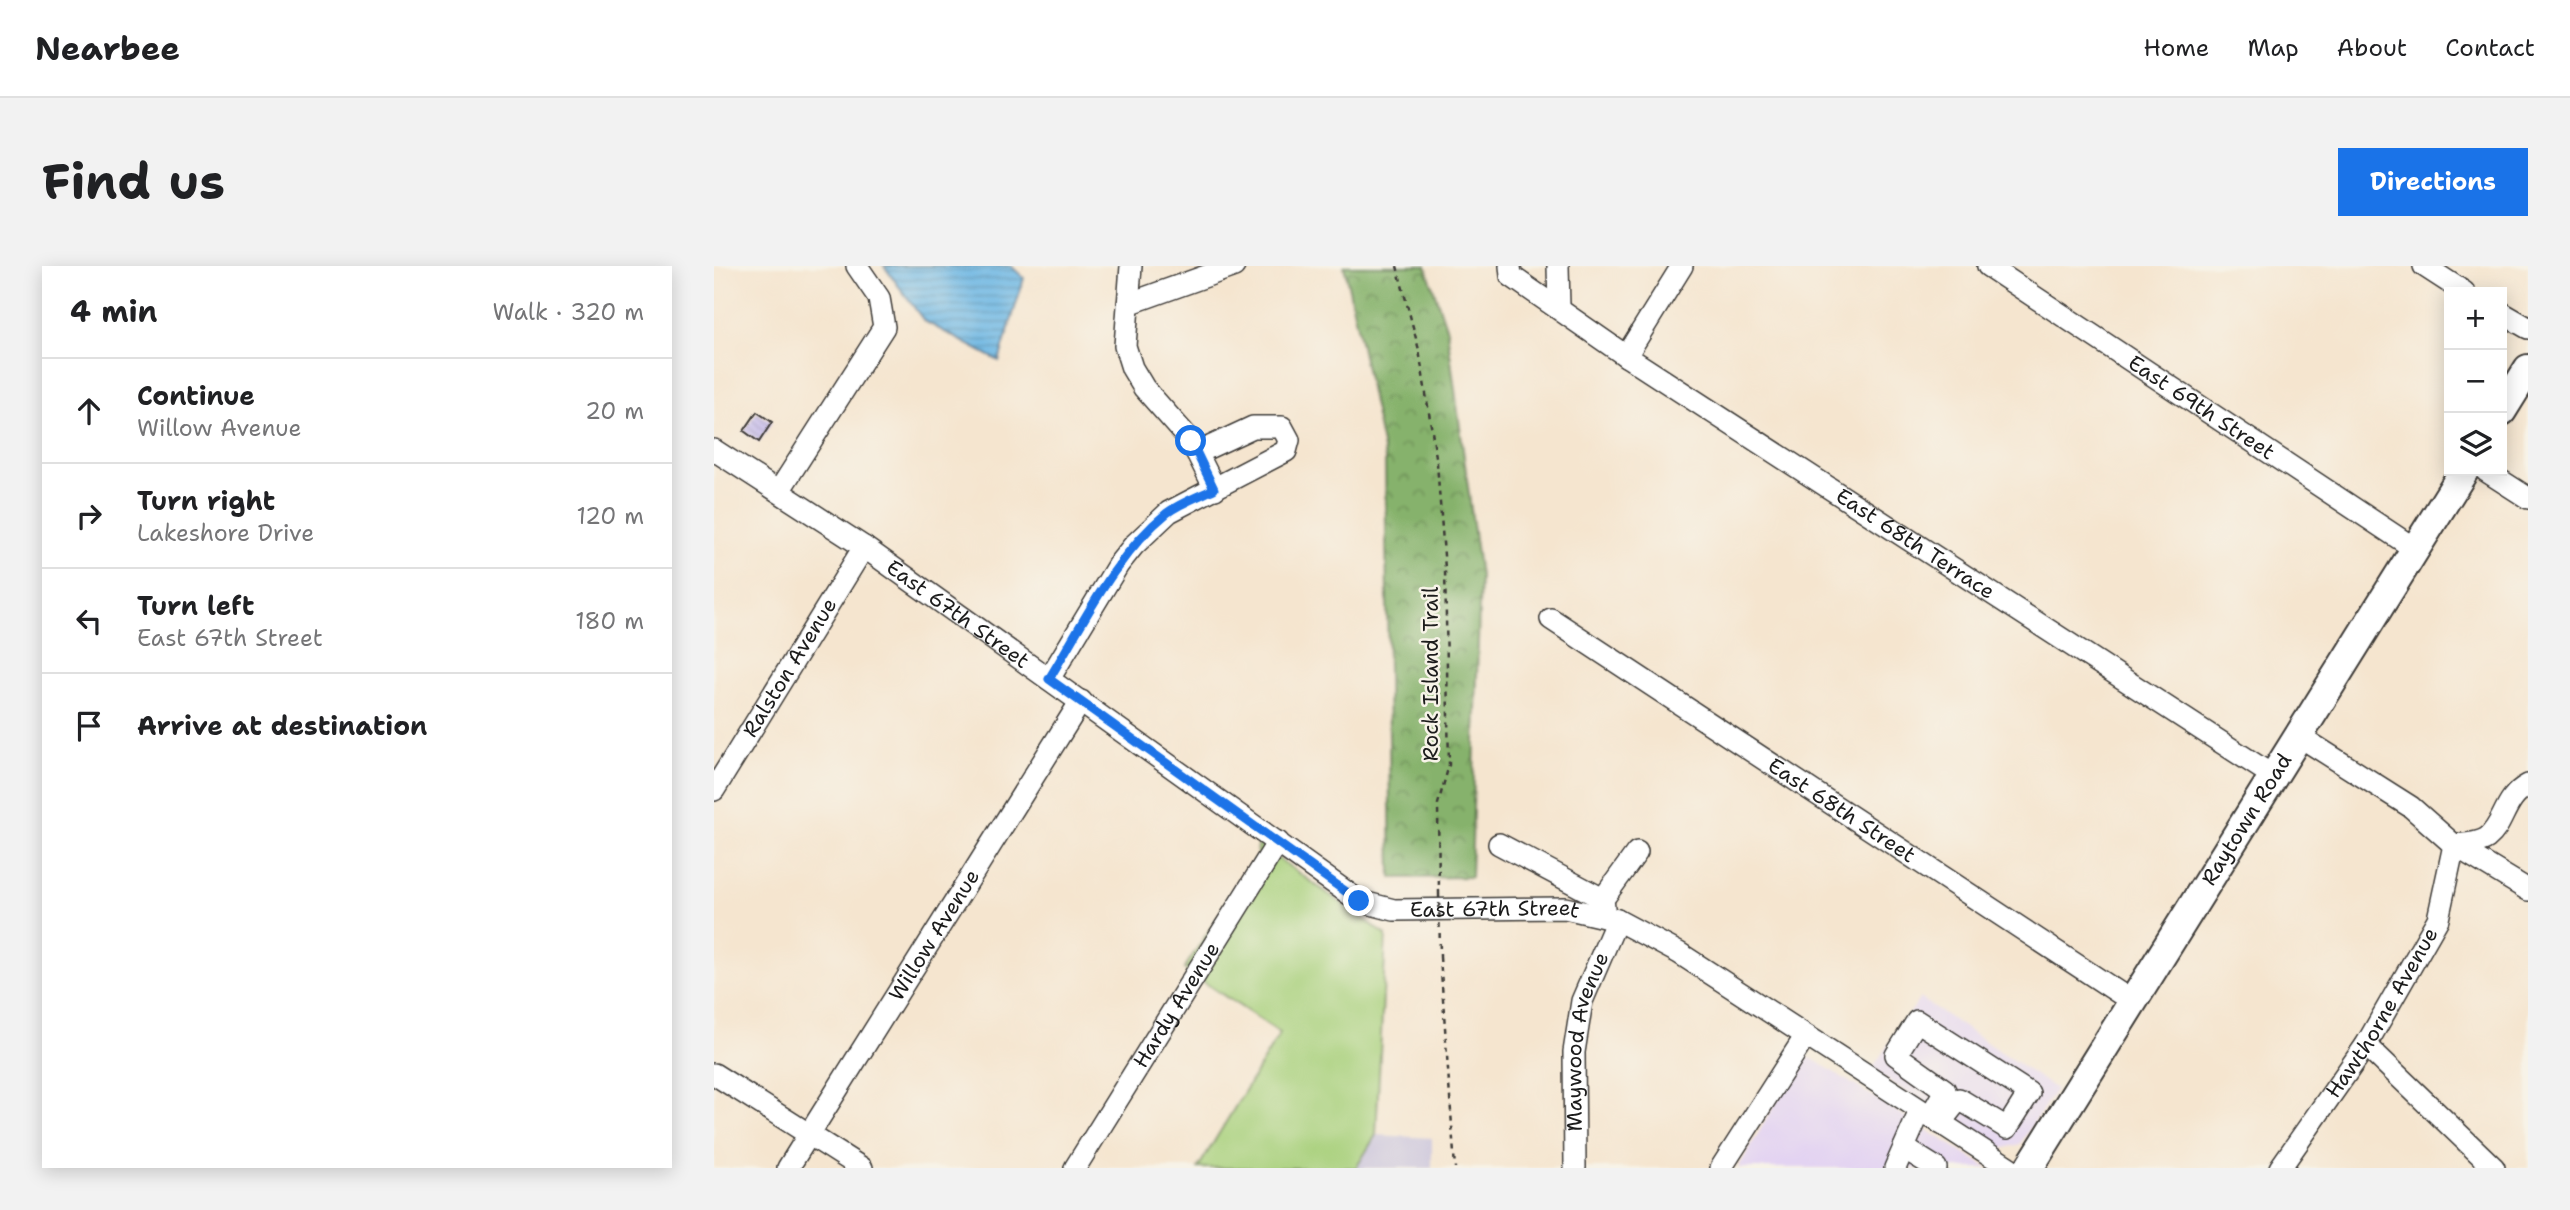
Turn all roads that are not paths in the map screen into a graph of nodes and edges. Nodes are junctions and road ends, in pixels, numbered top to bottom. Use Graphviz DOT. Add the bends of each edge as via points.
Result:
graph roads {
  1 [pos="857,266"];
  2 [pos="1131,266"];
  3 [pos="1234,266"];
  4 [pos="1510,266"];
  5 [pos="1558,266"];
  6 [pos="1682,266"];
  7 [pos="1988,266"];
  8 [pos="2424,266"];
  9 [pos="2456,287"];
  10 [pos="1128,304"];
  11 [pos="1559,307"];
  12 [pos="2507,316"];
  13 [pos="2528,328"];
  14 [pos="1626,356"];
  15 [pos="2528,369"];
  16 [pos="2507,403"];
  17 [pos="714,450"];
  18 [pos="1197,453"];
  19 [pos="2461,476"];
  20 [pos="2494,476"];
  21 [pos="1214,489"];
  22 [pos="779,491"];
  23 [pos="2528,498"];
  24 [pos="864,547"];
  25 [pos="2415,549"];
  26 [pos="1551,619"];
  27 [pos="1049,679"];
  28 [pos="1081,701"];
  29 [pos="2299,736"];
  30 [pos="2273,776"];
  31 [pos="2528,785"];
  32 [pos="714,790"];
  33 [pos="1278,842"];
  34 [pos="1499,844"];
  35 [pos="2454,845"];
  36 [pos="1637,852"];
  37 [pos="2528,890"];
  38 [pos="1609,912"];
  39 [pos="2133,1002"];
  40 [pos="1805,1037"];
  41 [pos="2366,1045"];
  42 [pos="714,1074"];
  43 [pos="1930,1117"];
  44 [pos="809,1133"];
  45 [pos="1904,1148"];
  46 [pos="788,1168"];
  47 [pos="862,1168"];
  48 [pos="1075,1168"];
  49 [pos="1575,1168"];
  50 [pos="1721,1168"];
  51 [pos="1895,1168"];
  52 [pos="1936,1168"];
  53 [pos="2010,1168"];
  54 [pos="2029,1168"];
  55 [pos="2280,1168"];
  56 [pos="2494,1168"];
  1 -- 22 [label="street" via="878,298 884,327"];
  2 -- 10 [label="street"];
  3 -- 10 [label="street"];
  4 -- 11 [label="street, East 68th Terrace" via="1511,276"];
  5 -- 11 [label="street"];
  6 -- 14 [label="street"];
  7 -- 25 [label="street, East 69th Street"];
  8 -- 9 [label="street"];
  10 -- 18 [label="street" via="1125,346 1132,368"];
  11 -- 14 [label="street, East 68th Terrace"];
  12 -- 13 [label="street"];
  14 -- 30 [label="street, East 68th Terrace"];
  15 -- 16 [label="main road"];
  17 -- 22 [label="street, East 67th Street"];
  18 -- 21 [label="street"];
  18 -- 21 [label="street" via="1253,426 1276,425 1288,435 1286,451"];
  19 -- 25 [label="main road, Raytown Road"];
  20 -- 23 [label="street"];
  21 -- 27 [label="street" via="1168,512 1134,545"];
  22 -- 24 [label="street, East 67th Street"];
  24 -- 27 [label="street, East 67th Street"];
  24 -- 32 [label="street, Ralston Avenue"];
  25 -- 29 [label="main road, Raytown Road"];
  26 -- 39 [label="street, East 68th Street"];
  27 -- 28 [label="street, East 67th Street"];
  28 -- 33 [label="street, East 67th Street"];
  28 -- 44 [label="street, Willow Avenue"];
  29 -- 30 [label="main road, Raytown Road"];
  29 -- 35 [label="street" via="2411,807"];
  30 -- 39 [label="main road, Raytown Road"];
  31 -- 35 [label="street" via="2510,799 2488,837"];
  33 -- 38 [label="street, East 67th Street" via="1359,901 1394,910 1565,908"];
  33 -- 48 [label="street, Hardy Avenue"];
  34 -- 38 [label="street"];
  35 -- 37 [label="street"];
  35 -- 41 [label="street, Hawthorne Avenue" via="2438,919"];
  36 -- 38 [label="street, Maywood Avenue"];
  38 -- 40 [label="street, East 67th Street"];
  38 -- 49 [label="street, Maywood Avenue" via="1582,1001 1574,1052"];
  39 -- 54 [label="main road, Raytown Road"];
  40 -- 43 [label="street, East 67th Street"];
  40 -- 50 [label="street"];
  41 -- 55 [label="street, Hawthorne Avenue"];
  41 -- 56 [label="street"];
  42 -- 44 [label="street"];
  43 -- 43 [label="street" via="1959,1099 2007,1128 2029,1093 1917,1021 1896,1055 1945,1090"];
  43 -- 45 [label="street"];
  43 -- 53 [label="street, East 67th Street"];
  44 -- 46 [label="street, Willow Avenue"];
  44 -- 47 [label="street"];
  45 -- 51 [label="street"];
  45 -- 52 [label="street"];
}
